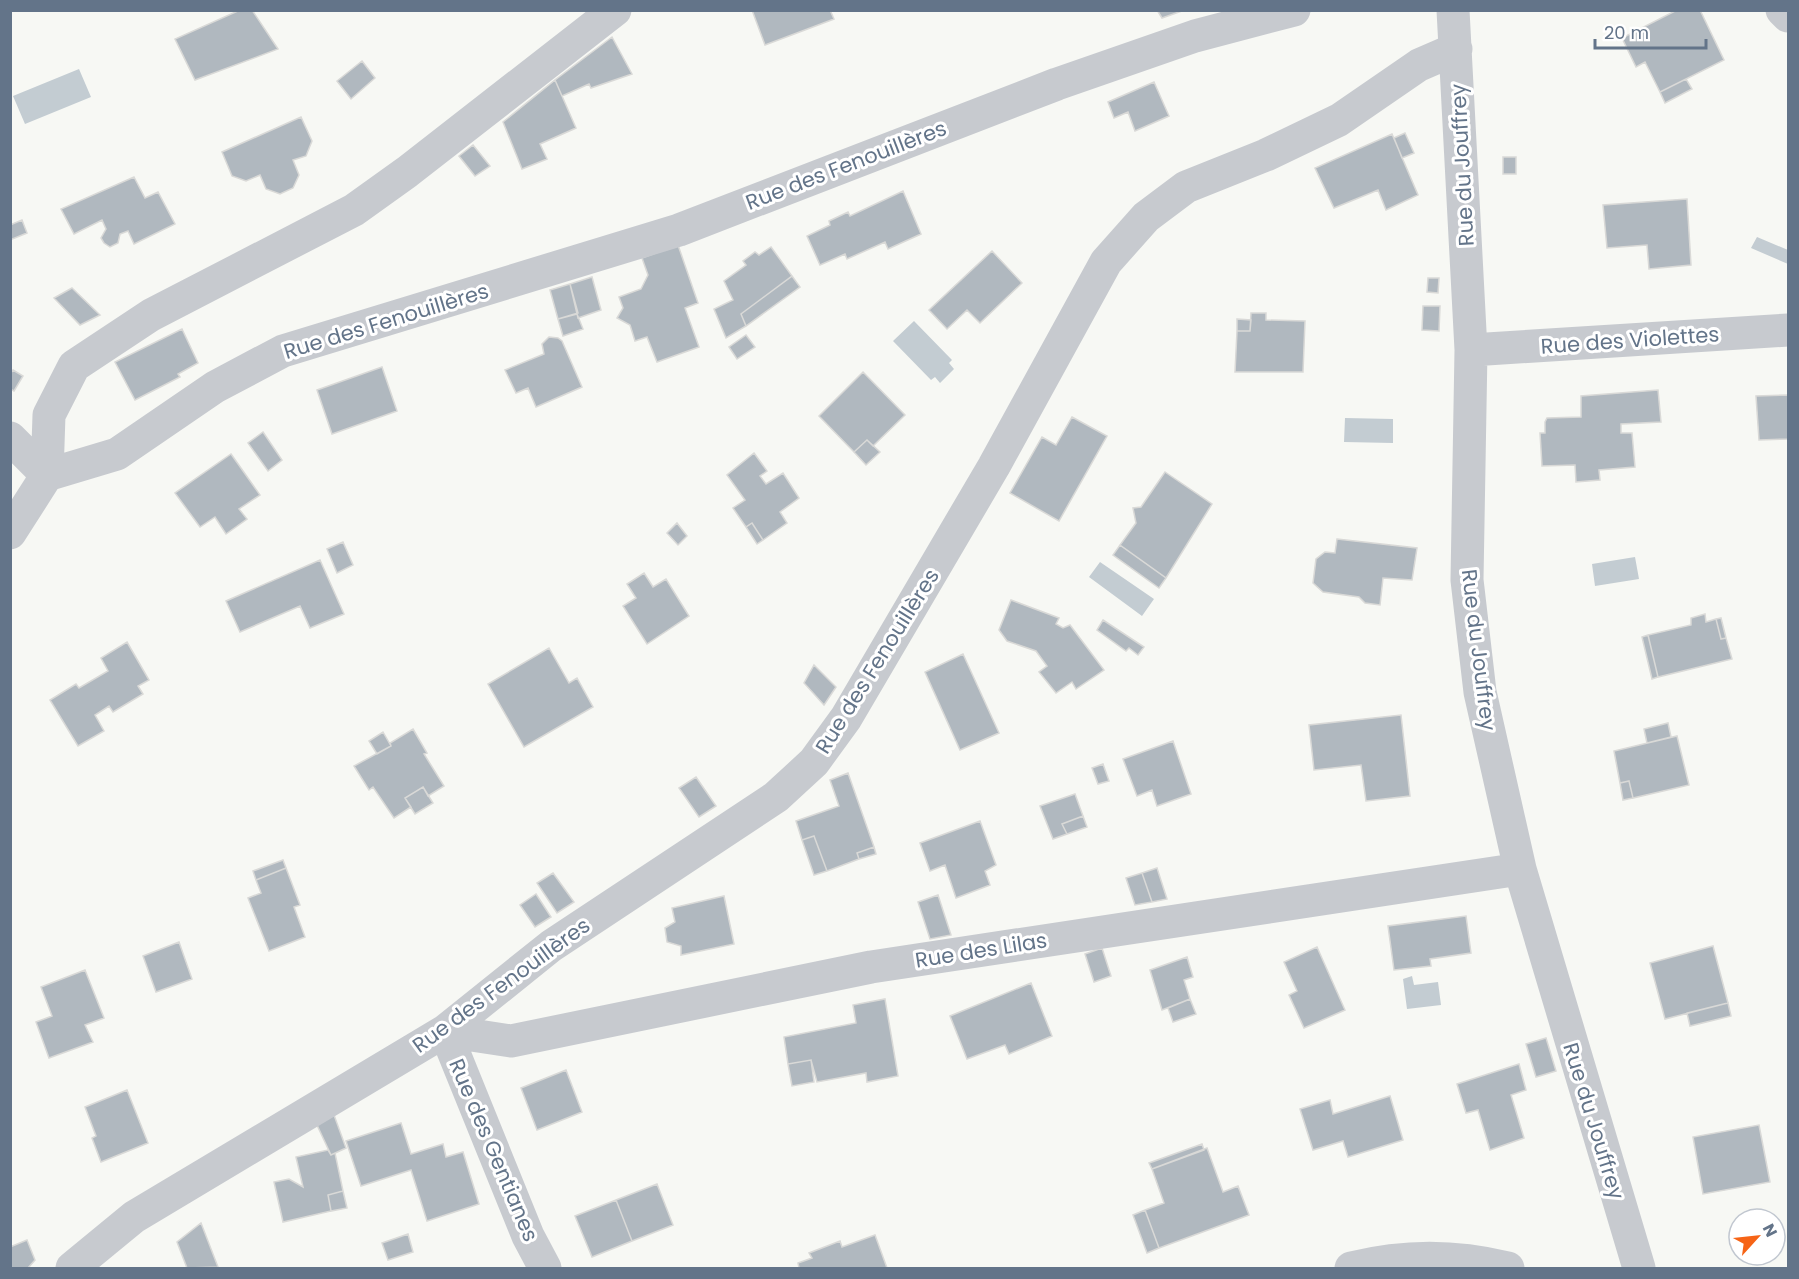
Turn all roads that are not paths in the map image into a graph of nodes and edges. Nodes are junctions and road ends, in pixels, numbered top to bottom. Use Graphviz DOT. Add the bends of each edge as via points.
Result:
graph roads {
  1 [pos="615,10"];
  2 [pos="1294,10"];
  3 [pos="1453,10"];
  4 [pos="1782,10"];
  5 [pos="1788,16"];
  6 [pos="1456,49"];
  7 [pos="1788,330"];
  8 [pos="1471,350"];
  9 [pos="10,438"];
  10 [pos="47,475"];
  11 [pos="10,533"];
  12 [pos="1520,869"];
  13 [pos="445,1031"];
  14 [pos="72,1269"];
  15 [pos="545,1269"];
  16 [pos="1351,1269"];
  17 [pos="1508,1269"];
  18 [pos="1639,1269"];
  1 -- 10 [label="street" via="354,210 151,315 74,366 49,415"];
  2 -- 10 [label="street, Rue des Fenouillères" via="1195,36 1057,84 679,230 283,351 214,387 117,454"];
  3 -- 6 [label="street, Rue du Jouffrey"];
  4 -- 5 [label="street"];
  6 -- 8 [label="street, Rue du Jouffrey"];
  6 -- 13 [label="street, Rue des Fenouillères" via="1419,65 1339,120 1186,188 1146,217 1106,262 994,466 846,718 814,762 776,797 551,946"];
  7 -- 8 [label="street, Rue des Violettes"];
  8 -- 12 [label="street, Rue du Jouffrey" via="1467,580 1480,692"];
  9 -- 10 [label="street"];
  10 -- 11 [label="street"];
  12 -- 13 [label="street, Rue des Lilas" via="871,967 511,1041"];
  12 -- 18 [label="street, Rue du Jouffrey"];
  13 -- 14 [label="street, Rue des Fenouillères" via="134,1217"];
  13 -- 15 [label="street, Rue des Gentianes" via="524,1227"];
  16 -- 17 [label="street" via="1419,1257 1473,1260"];
}
